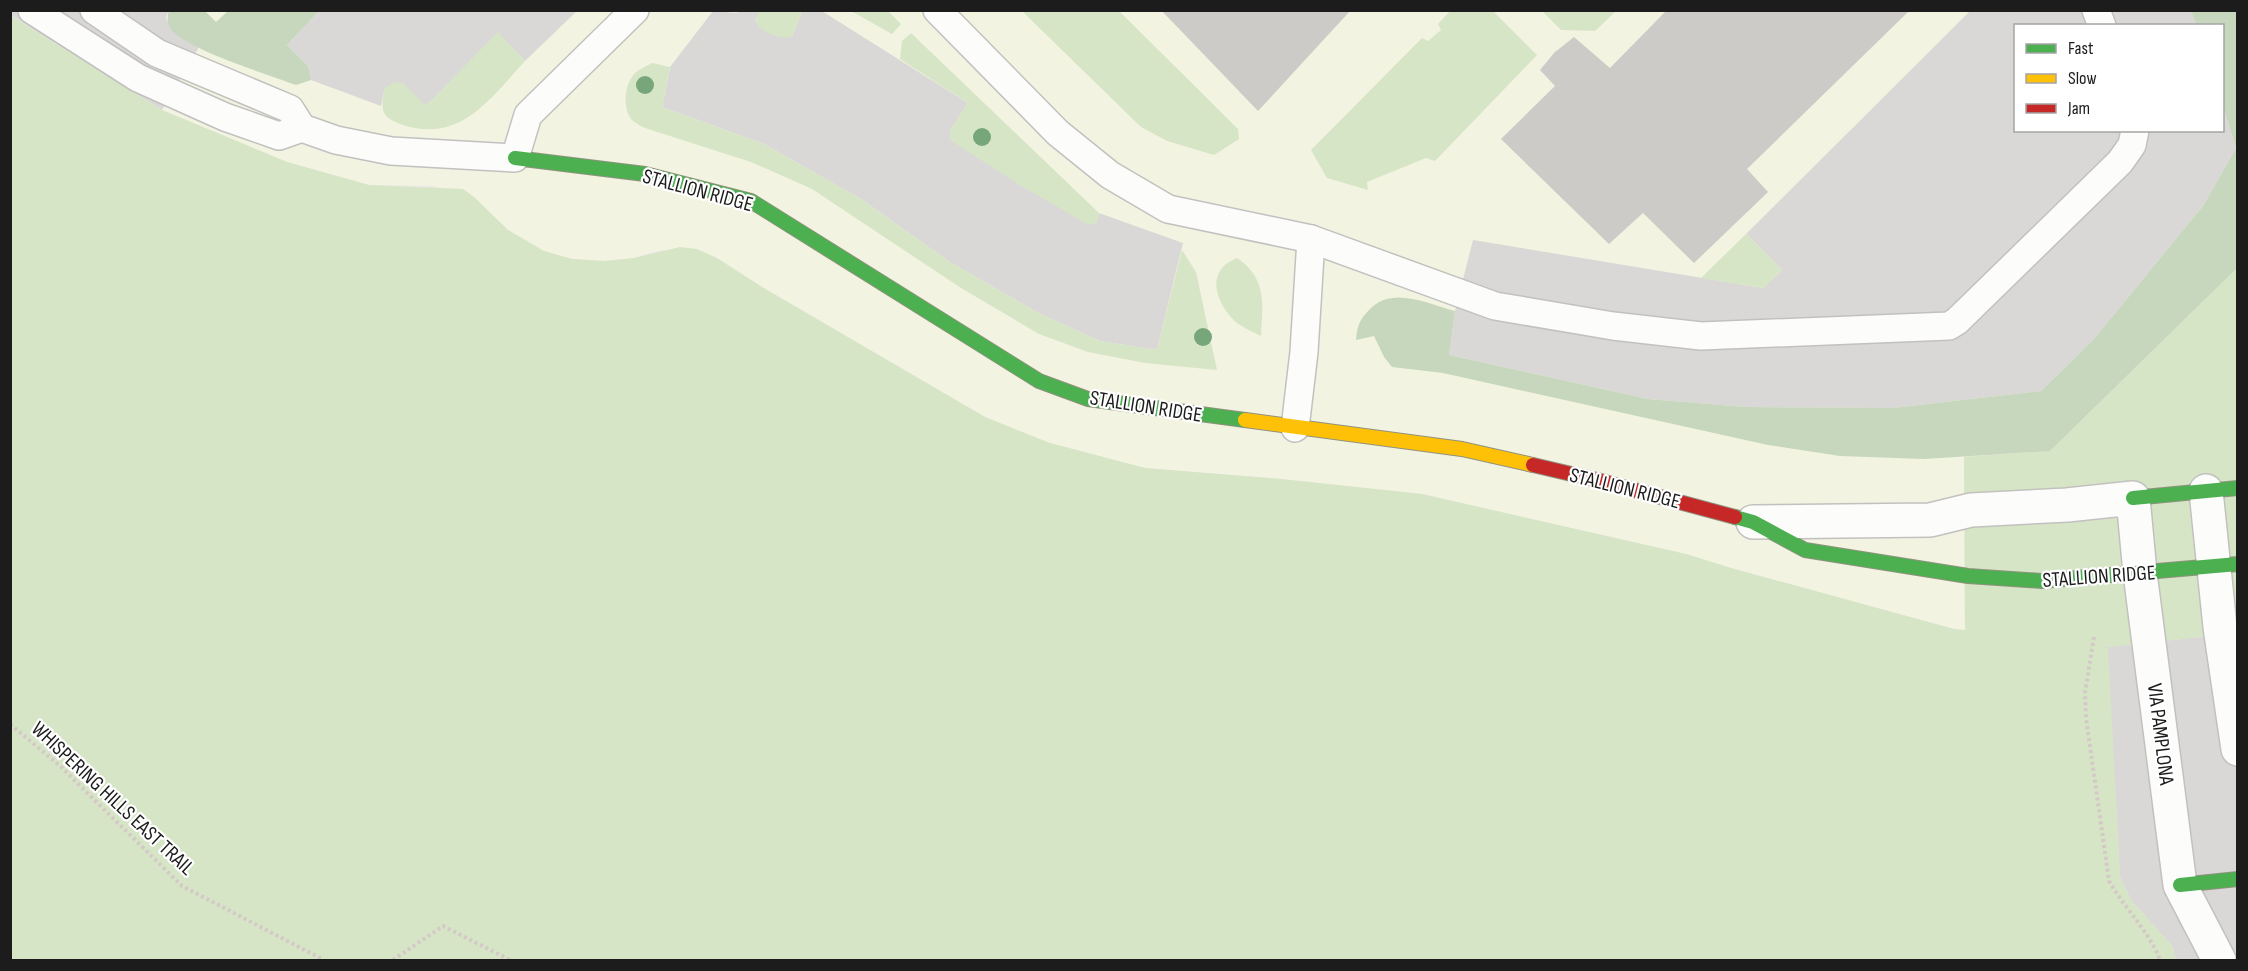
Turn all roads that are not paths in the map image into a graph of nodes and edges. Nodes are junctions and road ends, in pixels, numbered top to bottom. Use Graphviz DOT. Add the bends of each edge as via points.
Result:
graph roads {
  1 [pos="32,10"];
  2 [pos="94,10"];
  3 [pos="634,10"];
  4 [pos="938,10"];
  5 [pos="302,128"];
  6 [pos="2135,132"];
  7 [pos="515,158"];
  8 [pos="1311,239"];
  9 [pos="1295,428"];
  10 [pos="2222,489"];
  11 [pos="2133,498"];
  12 [pos="1753,522"];
  13 [pos="2225,565"];
  14 [pos="2140,573"];
  15 [pos="2238,749"];
  16 [pos="2238,879"];
  17 [pos="2180,885"];
  18 [pos="2219,960"];
  1 -- 5 [label="lane" via="138,78 225,117 279,136"];
  2 -- 5 [label="lane" via="157,53 290,110"];
  3 -- 7 [label="lane" via="528,115"];
  4 -- 8 [label="lane" via="1058,133 1110,175 1168,209"];
  5 -- 7 [label="lane" via="336,140 392,151"];
  6 -- 8 [label="lane" via="2120,162 1957,321 1940,328 1701,336 1613,326 1495,306"];
  7 -- 9 [label="street, STALLION RIDGE" via="645,174 751,201 1039,381 1088,399"];
  8 -- 9 [label="lane"];
  9 -- 12 [label="street, STALLION RIDGE" via="1462,449"];
  10 -- 11 [label="street, STALLION RIDGE"];
  10 -- 13 [label="street"];
  11 -- 12 [label="street, STALLION RIDGE" via="1971,510 1930,520"];
  11 -- 14 [label="street, VIA PAMPLONA"];
  12 -- 14 [label="street, STALLION RIDGE" via="1805,550 1968,576 2042,581"];
  13 -- 14 [label="street, STALLION RIDGE"];
  13 -- 15 [label="street" via="2220,627"];
  14 -- 17 [label="street, VIA PAMPLONA"];
  16 -- 17 [label="street"];
  17 -- 18 [label="street, VIA PAMPLONA"];
}
